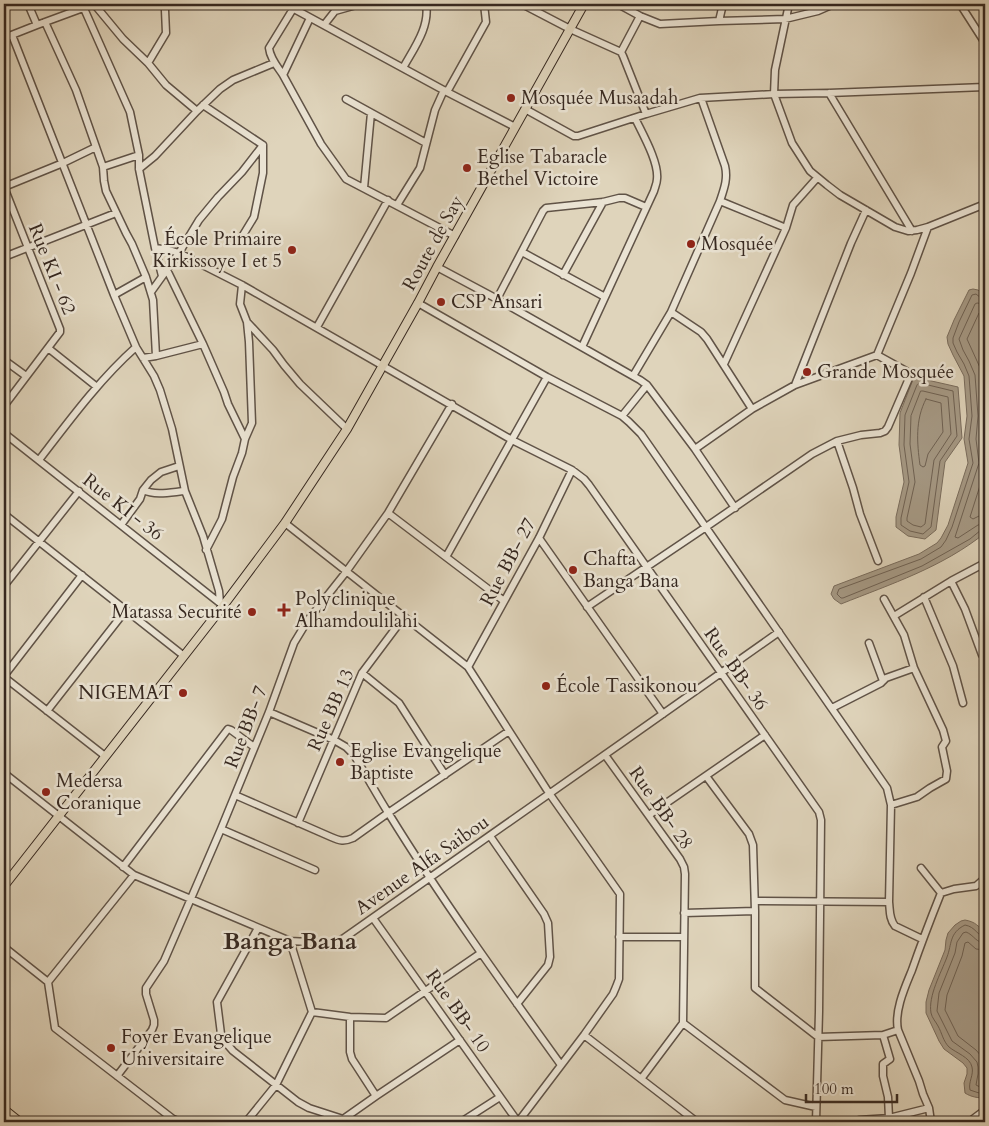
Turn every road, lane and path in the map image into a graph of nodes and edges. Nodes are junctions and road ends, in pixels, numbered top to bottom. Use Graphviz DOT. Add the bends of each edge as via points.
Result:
graph roads {
  1 [pos="28,4"];
  2 [pos="94,4"];
  3 [pos="166,4"];
  4 [pos="285,4"];
  5 [pos="360,4"];
  6 [pos="426,4"];
  7 [pos="484,4"];
  8 [pos="522,4"];
  9 [pos="584,4"];
  10 [pos="618,4"];
  11 [pos="723,4"];
  12 [pos="789,4"];
  13 [pos="834,4"];
  14 [pos="960,4"];
  15 [pos="83,6"];
  16 [pos="294,6"];
  17 [pos="640,16"];
  18 [pos="310,18"];
  19 [pos="785,20"];
  20 [pos="719,21"];
  21 [pos="45,22"];
  22 [pos="37,25"];
  23 [pos="324,25"];
  24 [pos="570,29"];
  25 [pos="12,35"];
  26 [pos="4,38"];
  27 [pos="985,42"];
  28 [pos="621,52"];
  29 [pos="148,63"];
  30 [pos="274,63"];
  31 [pos="403,68"];
  32 [pos="283,74"];
  33 [pos="985,87"];
  34 [pos="446,91"];
  35 [pos="774,94"];
  36 [pos="829,94"];
  37 [pos="701,98"];
  38 [pos="346,99"];
  39 [pos="203,105"];
  40 [pos="525,109"];
  41 [pos="197,111"];
  42 [pos="372,113"];
  43 [pos="646,114"];
  44 [pos="635,118"];
  45 [pos="515,127"];
  46 [pos="426,143"];
  47 [pos="263,145"];
  48 [pos="96,147"];
  49 [pos="139,155"];
  50 [pos="63,164"];
  51 [pos="103,166"];
  52 [pos="140,169"];
  53 [pos="817,178"];
  54 [pos="4,187"];
  55 [pos="364,188"];
  56 [pos="388,200"];
  57 [pos="720,201"];
  58 [pos="603,202"];
  59 [pos="985,204"];
  60 [pos="7,206"];
  61 [pos="397,206"];
  62 [pos="646,207"];
  63 [pos="866,210"];
  64 [pos="116,213"];
  65 [pos="86,225"];
  66 [pos="928,227"];
  67 [pos="786,228"];
  68 [pos="912,231"];
  69 [pos="455,236"];
  70 [pos="240,240"];
  71 [pos="28,247"];
  72 [pos="155,248"];
  73 [pos="522,252"];
  74 [pos="179,253"];
  75 [pos="4,257"];
  76 [pos="437,267"];
  77 [pos="167,270"];
  78 [pos="564,275"];
  79 [pos="162,276"];
  80 [pos="146,277"];
  81 [pos="242,285"];
  82 [pos="151,292"];
  83 [pos="114,295"];
  84 [pos="605,297"];
  85 [pos="497,299"];
  86 [pos="418,304"];
  87 [pos="671,312"];
  88 [pos="247,322"];
  89 [pos="317,328"];
  90 [pos="203,344"];
  91 [pos="136,346"];
  92 [pos="582,347"];
  93 [pos="48,348"];
  94 [pos="877,355"];
  95 [pos="156,356"];
  96 [pos="142,358"];
  97 [pos="4,360"];
  98 [pos="724,364"];
  99 [pos="382,365"];
  100 [pos="26,376"];
  101 [pos="633,376"];
  102 [pos="547,377"];
  103 [pos="647,385"];
  104 [pos="795,385"];
  105 [pos="98,387"];
  106 [pos="452,404"];
  107 [pos="4,406"];
  108 [pos="752,409"];
  109 [pos="622,416"];
  110 [pos="346,429"];
  111 [pos="4,433"];
  112 [pos="245,439"];
  113 [pos="512,440"];
  114 [pos="837,440"];
  115 [pos="695,449"];
  116 [pos="38,460"];
  117 [pos="179,466"];
  118 [pos="572,470"];
  119 [pos="144,490"];
  120 [pos="78,491"];
  121 [pos="185,491"];
  122 [pos="735,508"];
  123 [pos="388,513"];
  124 [pos="4,514"];
  125 [pos="285,523"];
  126 [pos="121,525"];
  127 [pos="706,527"];
  128 [pos="539,538"];
  129 [pos="39,541"];
  130 [pos="206,550"];
  131 [pos="446,557"];
  132 [pos="878,561"];
  133 [pos="985,563"];
  134 [pos="646,567"];
  135 [pos="346,572"];
  136 [pos="82,575"];
  137 [pos="951,581"];
  138 [pos="4,586"];
  139 [pos="924,597"];
  140 [pos="884,599"];
  141 [pos="504,601"];
  142 [pos="222,604"];
  143 [pos="588,607"];
  144 [pos="126,610"];
  145 [pos="894,616"];
  146 [pos="404,617"];
  147 [pos="779,632"];
  148 [pos="869,643"];
  149 [pos="982,655"];
  150 [pos="184,656"];
  151 [pos="468,667"];
  152 [pos="914,668"];
  153 [pos="362,673"];
  154 [pos="721,673"];
  155 [pos="4,676"];
  156 [pos="883,681"];
  157 [pos="963,703"];
  158 [pos="832,708"];
  159 [pos="47,710"];
  160 [pos="269,712"];
  161 [pos="663,714"];
  162 [pos="509,732"];
  163 [pos="764,735"];
  164 [pos="334,740"];
  165 [pos="254,748"];
  166 [pos="604,755"];
  167 [pos="105,756"];
  168 [pos="4,773"];
  169 [pos="445,775"];
  170 [pos="706,776"];
  171 [pos="549,793"];
  172 [pos="235,795"];
  173 [pos="891,805"];
  174 [pos="388,813"];
  175 [pos="649,815"];
  176 [pos="58,816"];
  177 [pos="298,823"];
  178 [pos="221,830"];
  179 [pos="490,836"];
  180 [pos="123,867"];
  181 [pos="921,868"];
  182 [pos="315,870"];
  183 [pos="134,875"];
  184 [pos="430,878"];
  185 [pos="985,878"];
  186 [pos="4,886"];
  187 [pos="941,893"];
  188 [pos="190,899"];
  189 [pos="755,901"];
  190 [pos="820,902"];
  191 [pos="889,902"];
  192 [pos="755,911"];
  193 [pos="684,912"];
  194 [pos="373,918"];
  195 [pos="258,928"];
  196 [pos="619,937"];
  197 [pos="684,937"];
  198 [pos="922,939"];
  199 [pos="290,941"];
  200 [pos="4,947"];
  201 [pos="481,953"];
  202 [pos="48,982"];
  203 [pos="425,992"];
  204 [pos="517,1004"];
  205 [pos="312,1012"];
  206 [pos="350,1018"];
  207 [pos="683,1023"];
  208 [pos="898,1030"];
  209 [pos="584,1035"];
  210 [pos="883,1036"];
  211 [pos="818,1037"];
  212 [pos="460,1040"];
  213 [pos="561,1065"];
  214 [pos="116,1076"];
  215 [pos="641,1079"];
  216 [pos="276,1085"];
  217 [pos="376,1096"];
  218 [pos="500,1097"];
  219 [pos="816,1107"];
  220 [pos="929,1108"];
  221 [pos="4,1110"];
  222 [pos="985,1110"];
  223 [pos="4,1118"];
  224 [pos="889,1118"];
  225 [pos="859,1120"];
  226 [pos="342,1121"];
  227 [pos="10,1122"];
  228 [pos="19,1122"];
  229 [pos="180,1122"];
  230 [pos="246,1122"];
  231 [pos="462,1122"];
  232 [pos="518,1122"];
  233 [pos="697,1122"];
  234 [pos="816,1122"];
  235 [pos="931,1122"];
  236 [pos="969,1122"];
  1 -- 22 [label="street"];
  2 -- 15 [label="street"];
  2 -- 29 [label="street"];
  3 -- 29 [label="street" via="166,32"];
  4 -- 16 [label="street"];
  5 -- 23 [label="street" via="335,10"];
  6 -- 31 [label="street" via="425,27"];
  7 -- 34 [label="street" via="486,22"];
  8 -- 24 [label="street"];
  9 -- 24 [label="main road, Route de Say"];
  10 -- 17 [label="street"];
  11 -- 20 [label="street"];
  12 -- 19 [label="street"];
  13 -- 19 [label="street"];
  14 -- 27 [label="street"];
  15 -- 21 [label="street"];
  15 -- 49 [label="street" via="130,112"];
  16 -- 18 [label="street"];
  16 -- 30 [label="street" via="270,48"];
  17 -- 20 [label="street" via="660,24"];
  17 -- 28 [label="street"];
  18 -- 23 [label="street"];
  18 -- 32 [label="street"];
  19 -- 20 [label="street"];
  19 -- 35 [label="street" via="775,70"];
  21 -- 22 [label="street"];
  21 -- 48 [label="street" via="76,90"];
  22 -- 25 [label="street"];
  23 -- 31 [label="street"];
  24 -- 28 [label="street"];
  24 -- 40 [label="main road, Route de Say"];
  25 -- 26 [label="street"];
  25 -- 50 [label="street"];
  28 -- 43 [label="street"];
  29 -- 41 [label="street" via="166,85"];
  30 -- 32 [label="street"];
  30 -- 39 [label="street" via="233,80"];
  31 -- 34 [label="street"];
  32 -- 55 [label="street" via="321,144 346,179"];
  33 -- 36 [label="street"];
  34 -- 45 [label="street"];
  34 -- 46 [label="street" via="435,110"];
  35 -- 36 [label="street"];
  35 -- 37 [label="street"];
  35 -- 53 [label="street" via="792,143"];
  36 -- 68 [label="street"];
  37 -- 43 [label="street"];
  37 -- 57 [label="street" via="726,166"];
  38 -- 42 [label="street"];
  39 -- 41 [label="street"];
  39 -- 47 [label="street"];
  40 -- 44 [label="street" via="574,136"];
  40 -- 45 [label="main road, Route de Say"];
  41 -- 52 [label="street"];
  42 -- 46 [label="street"];
  42 -- 55 [label="street"];
  43 -- 44 [label="street"];
  44 -- 62 [label="street" via="656,168 657,180"];
  45 -- 69 [label="main road, Route de Say"];
  46 -- 61 [label="street" via="420,168"];
  47 -- 70 [label="street" via="263,173 254,217"];
  47 -- 74 [label="street" via="199,220"];
  48 -- 50 [label="street"];
  48 -- 51 [label="street"];
  49 -- 51 [label="street"];
  49 -- 52 [label="street"];
  50 -- 54 [label="street"];
  50 -- 65 [label="street"];
  51 -- 64 [label="street" via="106,191"];
  52 -- 72 [label="street"];
  53 -- 63 [label="street"];
  53 -- 67 [label="street" via="793,205"];
  54 -- 60 [label="street, Rue KI - 62"];
  55 -- 56 [label="street"];
  56 -- 61 [label="street"];
  56 -- 89 [label="street"];
  57 -- 67 [label="street"];
  57 -- 87 [label="street"];
  58 -- 62 [label="street" via="625,198"];
  58 -- 73 [label="street" via="546,208"];
  58 -- 78 [label="street"];
  59 -- 66 [label="street"];
  60 -- 71 [label="street, Rue KI - 62"];
  61 -- 69 [label="street"];
  62 -- 84 [label="street"];
  63 -- 68 [label="street" via="896,227"];
  63 -- 104 [label="street"];
  64 -- 65 [label="street"];
  64 -- 80 [label="street"];
  65 -- 71 [label="street"];
  65 -- 83 [label="street"];
  66 -- 68 [label="street"];
  66 -- 94 [label="street"];
  67 -- 98 [label="street"];
  69 -- 76 [label="main road, Route de Say"];
  71 -- 75 [label="street"];
  71 -- 93 [label="street, Rue KI - 62" via="60,329"];
  72 -- 74 [label="street, Rue BB- 36"];
  72 -- 79 [label="street"];
  73 -- 78 [label="street"];
  73 -- 85 [label="street"];
  74 -- 77 [label="street"];
  74 -- 81 [label="street, Rue BB- 36"];
  76 -- 85 [label="street"];
  76 -- 86 [label="main road, Route de Say"];
  77 -- 79 [label="street"];
  77 -- 90 [label="street"];
  78 -- 84 [label="street"];
  79 -- 82 [label="street"];
  80 -- 82 [label="street"];
  80 -- 83 [label="street"];
  81 -- 88 [label="street" via="240,304"];
  81 -- 89 [label="street, Rue BB- 36"];
  82 -- 95 [label="street"];
  83 -- 91 [label="street"];
  84 -- 92 [label="street"];
  85 -- 92 [label="street"];
  86 -- 99 [label="main road, Route de Say"];
  86 -- 102 [label="street"];
  87 -- 98 [label="street" via="701,332"];
  87 -- 101 [label="street"];
  88 -- 110 [label="street" via="300,384"];
  88 -- 112 [label="street" via="252,423"];
  89 -- 99 [label="street, Rue BB- 36"];
  90 -- 95 [label="street"];
  90 -- 112 [label="street"];
  91 -- 96 [label="street"];
  91 -- 105 [label="street"];
  92 -- 101 [label="street"];
  93 -- 100 [label="street, Rue KI - 62"];
  93 -- 105 [label="street"];
  94 -- 104 [label="street"];
  94 -- 114 [label="street" via="910,376 888,427 880,433"];
  95 -- 96 [label="street"];
  96 -- 117 [label="street" via="160,390"];
  97 -- 100 [label="street"];
  98 -- 108 [label="street"];
  99 -- 106 [label="street, Rue BB- 36"];
  99 -- 110 [label="main road, Route de Say"];
  100 -- 107 [label="street, Rue KI - 62"];
  101 -- 103 [label="street"];
  102 -- 109 [label="street"];
  102 -- 113 [label="street"];
  103 -- 109 [label="street"];
  103 -- 115 [label="street"];
  104 -- 108 [label="street"];
  105 -- 116 [label="street"];
  106 -- 113 [label="street, Rue BB- 36"];
  106 -- 123 [label="street, Rue BB- 7"];
  108 -- 115 [label="street"];
  109 -- 127 [label="street" via="641,434"];
  110 -- 125 [label="main road, Route de Say"];
  111 -- 116 [label="street, Rue KI - 36"];
  112 -- 130 [label="street" via="222,519"];
  113 -- 118 [label="street, Rue BB- 36"];
  113 -- 131 [label="street"];
  114 -- 122 [label="street"];
  114 -- 132 [label="street"];
  115 -- 122 [label="street"];
  116 -- 120 [label="street, Rue KI - 36"];
  117 -- 119 [label="street" via="160,472"];
  117 -- 121 [label="street"];
  118 -- 128 [label="street, Rue BB- 27"];
  118 -- 134 [label="street, Rue BB- 36" via="589,485"];
  119 -- 121 [label="street" via="150,493"];
  119 -- 126 [label="street"];
  120 -- 126 [label="street, Rue KI - 36"];
  120 -- 129 [label="street"];
  121 -- 130 [label="street"];
  122 -- 127 [label="street"];
  123 -- 131 [label="street"];
  123 -- 135 [label="street, Rue BB- 7"];
  124 -- 129 [label="street"];
  125 -- 135 [label="street"];
  125 -- 142 [label="main road, Route de Say"];
  126 -- 142 [label="street, Rue KI - 36"];
  127 -- 134 [label="street"];
  127 -- 147 [label="street"];
  128 -- 141 [label="street, Rue BB- 27"];
  128 -- 143 [label="street"];
  129 -- 136 [label="street"];
  129 -- 138 [label="street"];
  130 -- 142 [label="street"];
  131 -- 141 [label="street"];
  133 -- 137 [label="street"];
  134 -- 143 [label="street"];
  134 -- 154 [label="street, Rue BB- 36"];
  135 -- 146 [label="street"];
  135 -- 160 [label="street, Rue BB- 7" via="294,643"];
  136 -- 144 [label="street"];
  136 -- 155 [label="street"];
  137 -- 139 [label="street"];
  137 -- 149 [label="street"];
  139 -- 145 [label="street"];
  139 -- 157 [label="street" via="953,666"];
  140 -- 145 [label="street"];
  141 -- 151 [label="street, Rue BB- 27"];
  142 -- 150 [label="main road, Route de Say"];
  143 -- 161 [label="street"];
  144 -- 150 [label="street"];
  144 -- 159 [label="street"];
  145 -- 152 [label="street" via="904,635"];
  146 -- 151 [label="street"];
  146 -- 153 [label="street, Rue BB 13"];
  147 -- 154 [label="street, Avenue Alfa Saibou"];
  147 -- 158 [label="street"];
  148 -- 156 [label="street"];
  150 -- 167 [label="main road, Route de Say"];
  151 -- 162 [label="street"];
  152 -- 156 [label="street"];
  152 -- 173 [label="street" via="946,737 942,746 947,778 917,798"];
  153 -- 164 [label="street, Rue BB 13"];
  153 -- 169 [label="street" via="399,703"];
  154 -- 161 [label="street, Avenue Alfa Saibou"];
  154 -- 163 [label="street, Rue BB- 36"];
  155 -- 159 [label="street"];
  156 -- 158 [label="street"];
  158 -- 173 [label="street" via="887,788"];
  159 -- 167 [label="street"];
  160 -- 164 [label="street"];
  160 -- 165 [label="street, Rue BB- 7"];
  161 -- 166 [label="street, Avenue Alfa Saibou"];
  162 -- 169 [label="street"];
  162 -- 171 [label="street"];
  163 -- 170 [label="street"];
  163 -- 190 [label="street, Rue BB- 36" via="819,812"];
  164 -- 174 [label="street" via="354,755"];
  164 -- 177 [label="street, Rue BB 13"];
  165 -- 172 [label="street, Rue BB- 7"];
  165 -- 180 [label="street" via="228,729"];
  166 -- 171 [label="street, Avenue Alfa Saibou"];
  166 -- 175 [label="street, Rue BB- 28"];
  167 -- 176 [label="main road, Route de Say"];
  168 -- 176 [label="street, Avenue Alfa Saibou"];
  169 -- 174 [label="street"];
  170 -- 175 [label="street"];
  170 -- 189 [label="street" via="749,834 753,845"];
  171 -- 179 [label="street, Avenue Alfa Saibou"];
  171 -- 196 [label="street" via="620,894"];
  172 -- 177 [label="street"];
  172 -- 178 [label="street, Rue BB- 7"];
  173 -- 191 [label="street"];
  174 -- 177 [label="street" via="347,841 331,838"];
  174 -- 184 [label="street"];
  175 -- 193 [label="street, Rue BB- 28" via="684,866"];
  176 -- 180 [label="street, Avenue Alfa Saibou"];
  176 -- 186 [label="main road, Route de Say"];
  178 -- 182 [label="street"];
  178 -- 188 [label="street, Rue BB- 7"];
  179 -- 184 [label="street, Avenue Alfa Saibou"];
  179 -- 204 [label="street" via="548,923 550,962"];
  180 -- 183 [label="street, Avenue Alfa Saibou"];
  181 -- 187 [label="street"];
  183 -- 188 [label="street, Avenue Alfa Saibou"];
  183 -- 202 [label="street"];
  184 -- 194 [label="street, Avenue Alfa Saibou"];
  184 -- 201 [label="street"];
  185 -- 187 [label="street" via="976,886"];
  187 -- 198 [label="street"];
  188 -- 195 [label="street, Avenue Alfa Saibou"];
  188 -- 214 [label="street, Rue BB- 7" via="164,961 146,988 154,1020 152,1030"];
  189 -- 190 [label="street"];
  189 -- 192 [label="street"];
  190 -- 191 [label="street"];
  190 -- 211 [label="street, Rue BB- 36"];
  191 -- 198 [label="street" via="892,923"];
  192 -- 193 [label="street"];
  192 -- 211 [label="street" via="754,988"];
  193 -- 197 [label="street, Rue BB- 28"];
  194 -- 199 [label="street, Avenue Alfa Saibou" via="337,942"];
  194 -- 203 [label="street, Rue BB- 10"];
  195 -- 199 [label="street, Avenue Alfa Saibou"];
  195 -- 216 [label="street" via="219,997 217,1008 221,1034 226,1043"];
  196 -- 197 [label="street"];
  196 -- 209 [label="street" via="619,979"];
  197 -- 207 [label="street, Rue BB- 28"];
  198 -- 208 [label="street" via="902,995 896,1020"];
  199 -- 205 [label="street"];
  200 -- 202 [label="street"];
  201 -- 203 [label="street"];
  201 -- 204 [label="street"];
  202 -- 214 [label="street" via="55,1028"];
  203 -- 206 [label="street" via="386,1018"];
  203 -- 212 [label="street, Rue BB- 10"];
  204 -- 213 [label="street"];
  205 -- 206 [label="street"];
  205 -- 216 [label="street"];
  206 -- 217 [label="street" via="352,1059"];
  207 -- 215 [label="street"];
  207 -- 219 [label="street" via="783,1098"];
  208 -- 210 [label="street"];
  208 -- 220 [label="street"];
  209 -- 213 [label="street"];
  209 -- 215 [label="street"];
  210 -- 211 [label="street"];
  210 -- 224 [label="street" via="890,1059 882,1064"];
  211 -- 219 [label="street, Rue BB- 36"];
  212 -- 217 [label="street"];
  212 -- 218 [label="street, Rue BB- 10"];
  213 -- 232 [label="street"];
  214 -- 229 [label="street"];
  215 -- 233 [label="street"];
  216 -- 226 [label="street" via="309,1108"];
  216 -- 230 [label="street"];
  217 -- 226 [label="street"];
  218 -- 231 [label="street"];
  218 -- 232 [label="street, Rue BB- 10"];
  219 -- 234 [label="street, Rue BB- 36"];
  220 -- 224 [label="street"];
  220 -- 235 [label="street"];
  221 -- 228 [label="highway"];
  222 -- 236 [label="street"];
  223 -- 227 [label="highway"];
  224 -- 225 [label="street"];
}
